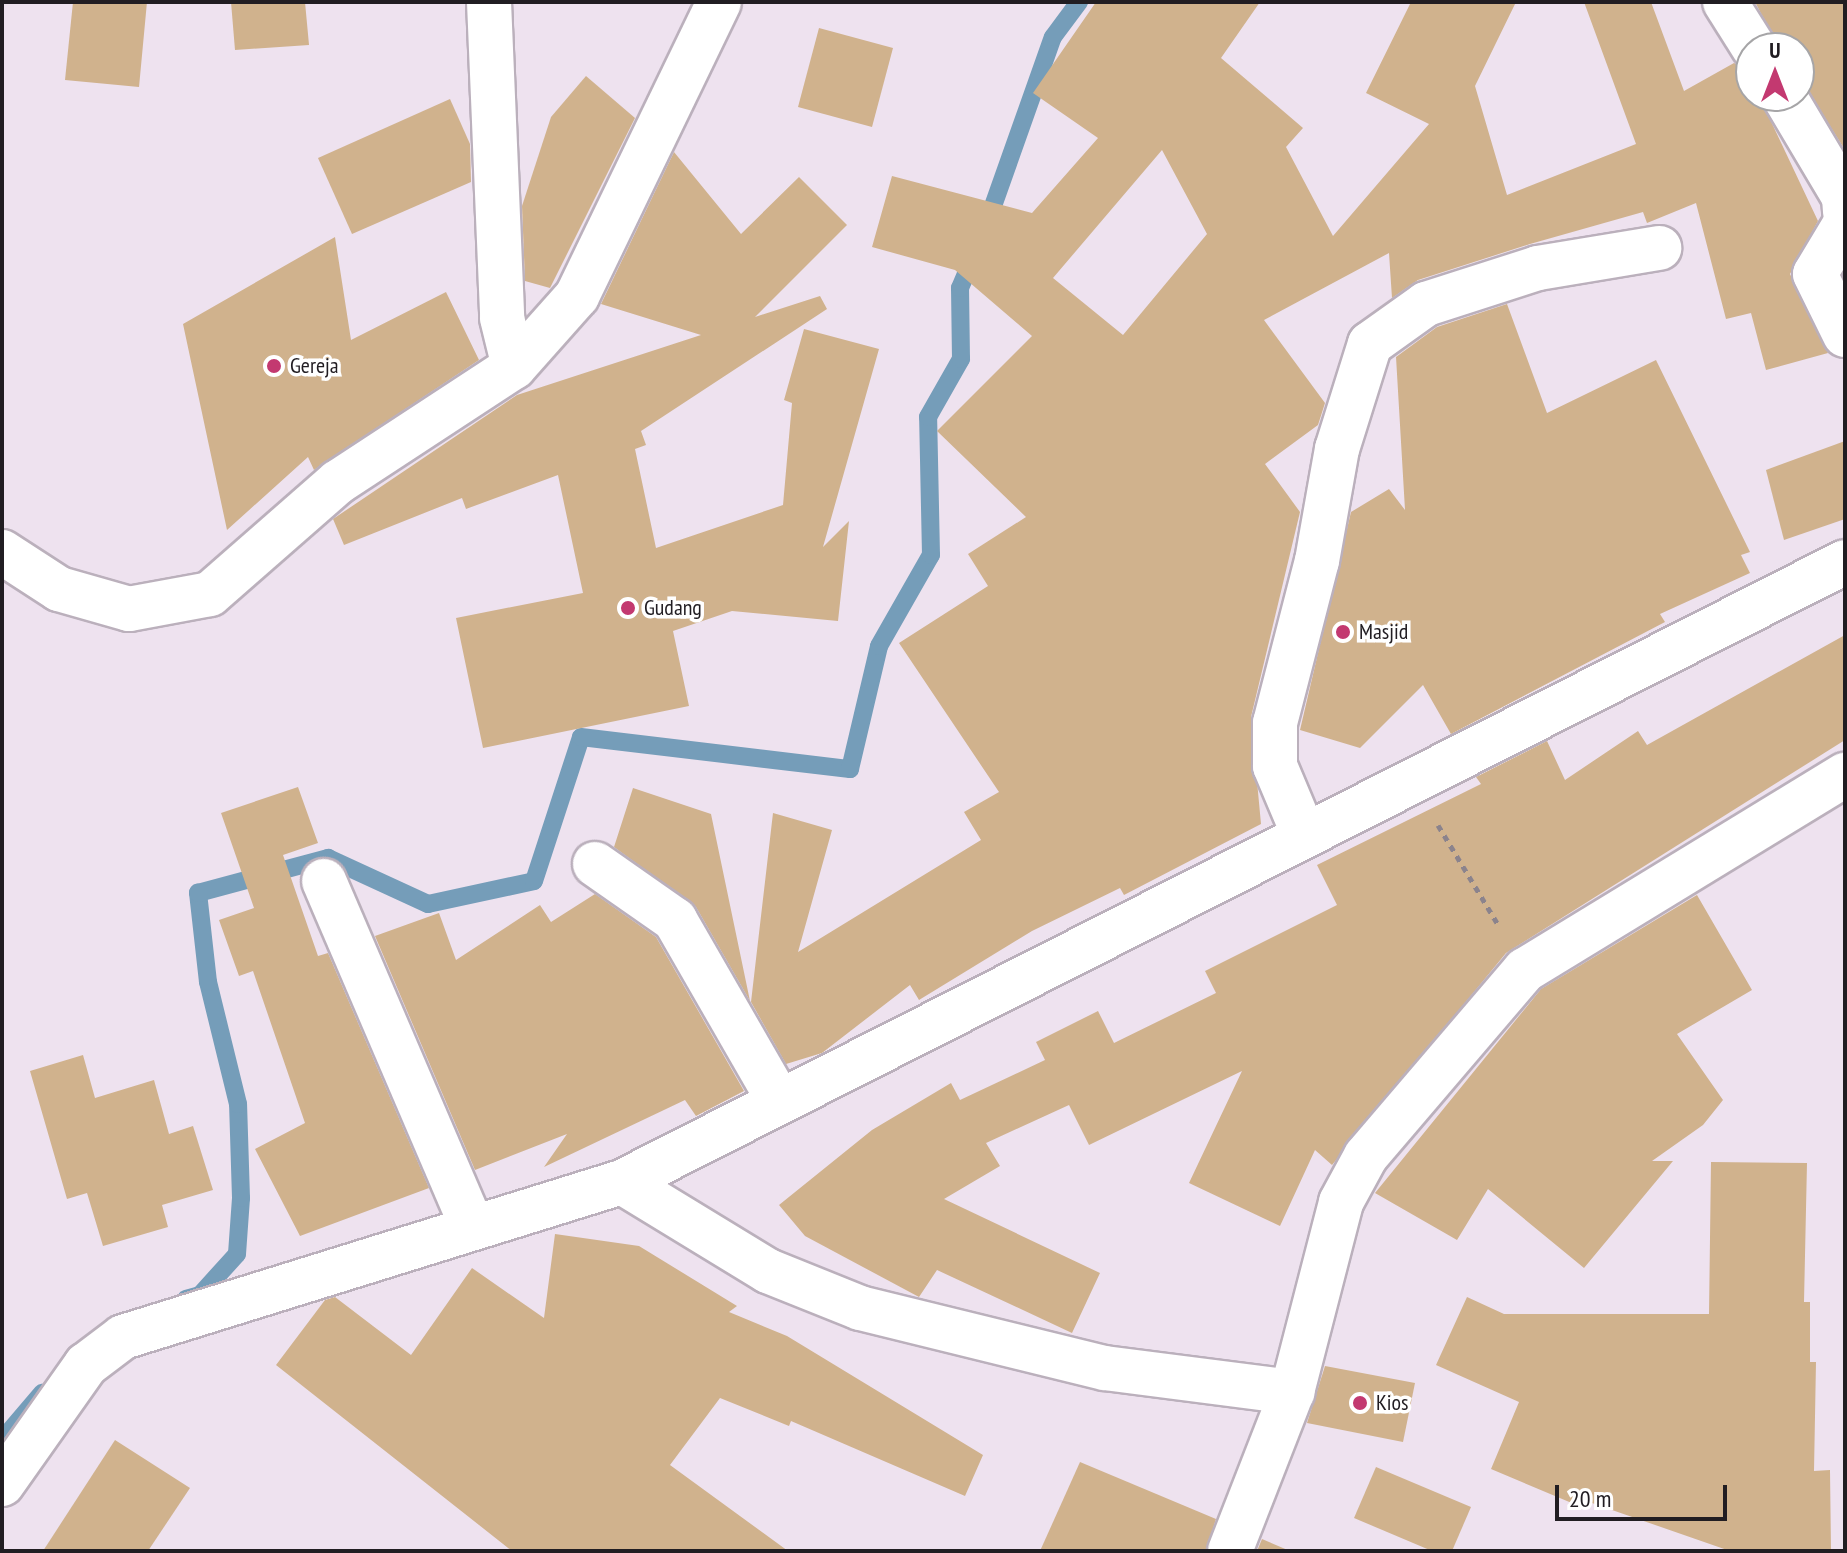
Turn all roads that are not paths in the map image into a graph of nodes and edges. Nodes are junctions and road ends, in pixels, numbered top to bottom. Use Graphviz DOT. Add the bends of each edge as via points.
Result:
graph roads {
  1 [pos="489,2"];
  2 [pos="719,2"];
  3 [pos="1725,2"];
  4 [pos="1744,32"];
  5 [pos="1794,112"];
  6 [pos="1845,212"];
  7 [pos="1845,224"];
  8 [pos="1659,248"];
  9 [pos="1845,335"];
  10 [pos="514,367"];
  11 [pos="2,552"];
  12 [pos="1845,562"];
  13 [pos="1845,775"];
  14 [pos="1304,835"];
  15 [pos="595,864"];
  16 [pos="324,881"];
  17 [pos="779,1101"];
  18 [pos="622,1182"];
  19 [pos="472,1226"];
  20 [pos="1292,1392"];
  21 [pos="2,1484"];
  22 [pos="1230,1551"];
  1 -- 10 [label="street" via="501,302"];
  2 -- 10 [label="street" via="577,296"];
  3 -- 4 [label="street"];
  5 -- 6 [label="street" via="1844,197"];
  7 -- 9 [label="street" via="1815,274"];
  8 -- 14 [label="street" via="1538,268 1426,304 1370,344 1337,449 1317,561 1275,723 1275,766"];
  10 -- 11 [label="street" via="338,482 210,594 129,609 59,589"];
  12 -- 14 [label="street"];
  13 -- 20 [label="street" via="1525,970 1366,1156 1341,1202"];
  14 -- 17 [label="street"];
  15 -- 17 [label="street" via="675,920"];
  16 -- 19 [label="street"];
  17 -- 18 [label="street"];
  18 -- 19 [label="street"];
  18 -- 20 [label="street" via="768,1271 860,1308 1105,1368"];
  19 -- 21 [label="street" via="123,1337 86,1365"];
  20 -- 22 [label="street"];
}
